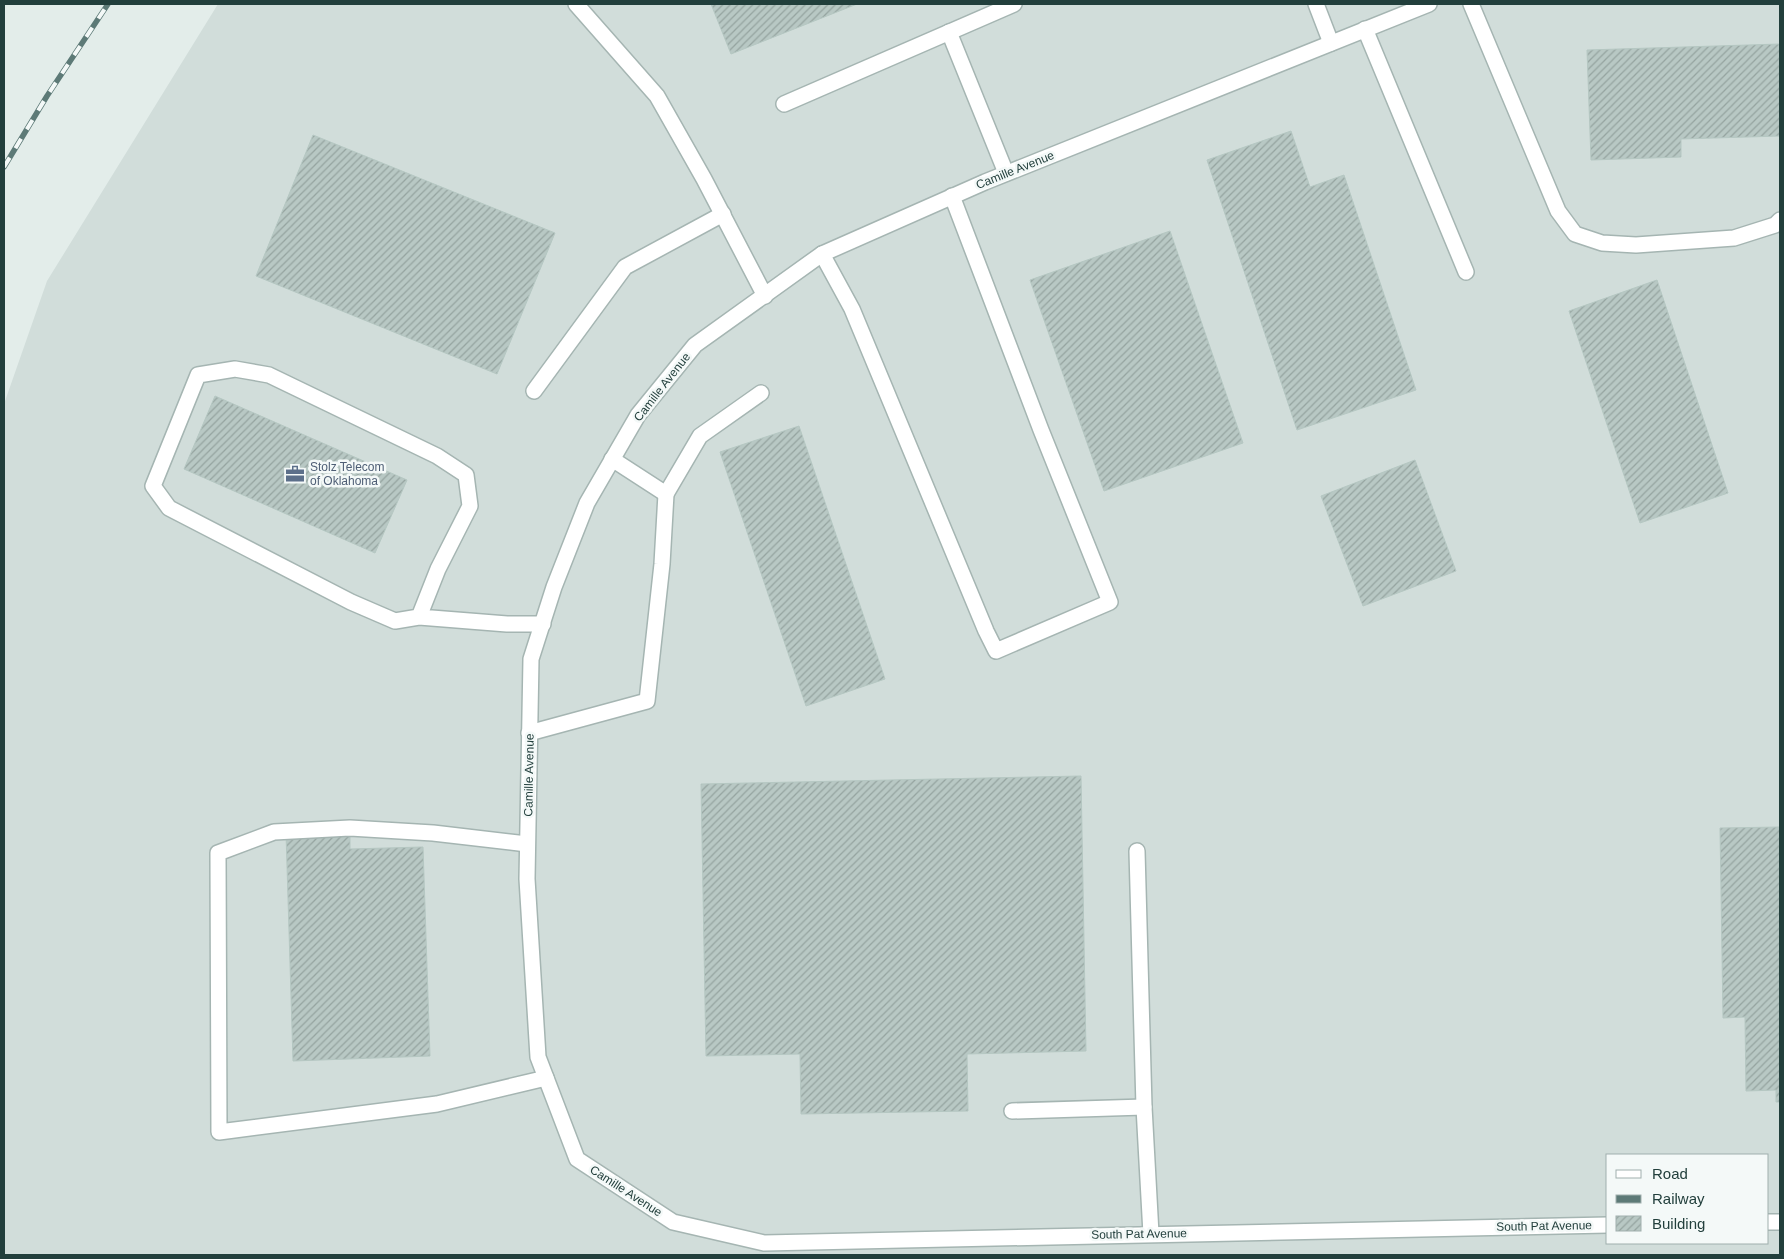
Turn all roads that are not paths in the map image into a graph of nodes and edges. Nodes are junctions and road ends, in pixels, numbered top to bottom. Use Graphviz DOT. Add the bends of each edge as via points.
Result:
graph roads {
  1 [pos="576,4"];
  2 [pos="1014,4"];
  3 [pos="1316,4"];
  4 [pos="1429,4"];
  5 [pos="1471,4"];
  6 [pos="1365,29"];
  7 [pos="949,32"];
  8 [pos="1331,43"];
  9 [pos="784,104"];
  10 [pos="1006,173"];
  11 [pos="952,196"];
  12 [pos="723,214"];
  13 [pos="1780,220"];
  14 [pos="822,254"];
  15 [pos="1466,272"];
  16 [pos="764,296"];
  17 [pos="534,391"];
  18 [pos="761,393"];
  19 [pos="612,459"];
  20 [pos="666,494"];
  21 [pos="419,617"];
  22 [pos="542,624"];
  23 [pos="529,733"];
  24 [pos="528,844"];
  25 [pos="1137,851"];
  26 [pos="546,1078"];
  27 [pos="1144,1108"];
  28 [pos="1012,1111"];
  29 [pos="673,1222"];
  30 [pos="1606,1225"];
  31 [pos="1151,1234"];
  1 -- 12 [label="street" via="657,96"];
  2 -- 7 [label="street"];
  3 -- 8 [label="street"];
  4 -- 6 [label="street, Camille Avenue"];
  5 -- 13 [label="street" via="1558,211 1575,234 1602,243 1636,245 1734,238 1775,225"];
  6 -- 8 [label="street, Camille Avenue"];
  6 -- 15 [label="street"];
  7 -- 9 [label="street"];
  7 -- 10 [label="street"];
  8 -- 10 [label="street, Camille Avenue"];
  10 -- 11 [label="street, Camille Avenue"];
  11 -- 14 [label="street, Camille Avenue"];
  11 -- 14 [label="street" via="1110,602 996,651 852,308"];
  12 -- 16 [label="street"];
  12 -- 17 [label="street" via="625,266"];
  14 -- 16 [label="street, Camille Avenue"];
  16 -- 19 [label="street, Camille Avenue" via="695,345 638,415"];
  18 -- 20 [label="street" via="700,436"];
  19 -- 20 [label="street"];
  19 -- 22 [label="street, Camille Avenue" via="587,503"];
  20 -- 23 [label="street" via="648,701"];
  21 -- 21 [label="street" via="395,621 377,614 169,508 153,486 198,375 235,369 270,375 437,456 466,475 470,506 438,569"];
  21 -- 22 [label="street"];
  22 -- 23 [label="street, Camille Avenue" via="531,659"];
  23 -- 24 [label="street, Camille Avenue"];
  24 -- 26 [label="street, Camille Avenue" via="527,879 538,1057"];
  24 -- 26 [label="street" via="350,828 274,832 218,853 218,1132 436,1104"];
  25 -- 27 [label="street"];
  26 -- 29 [label="street, Camille Avenue" via="577,1159"];
  27 -- 28 [label="street"];
  27 -- 31 [label="street"];
  29 -- 31 [label="street, South Pat Avenue" via="764,1243"];
  30 -- 31 [label="street, South Pat Avenue"];
}
